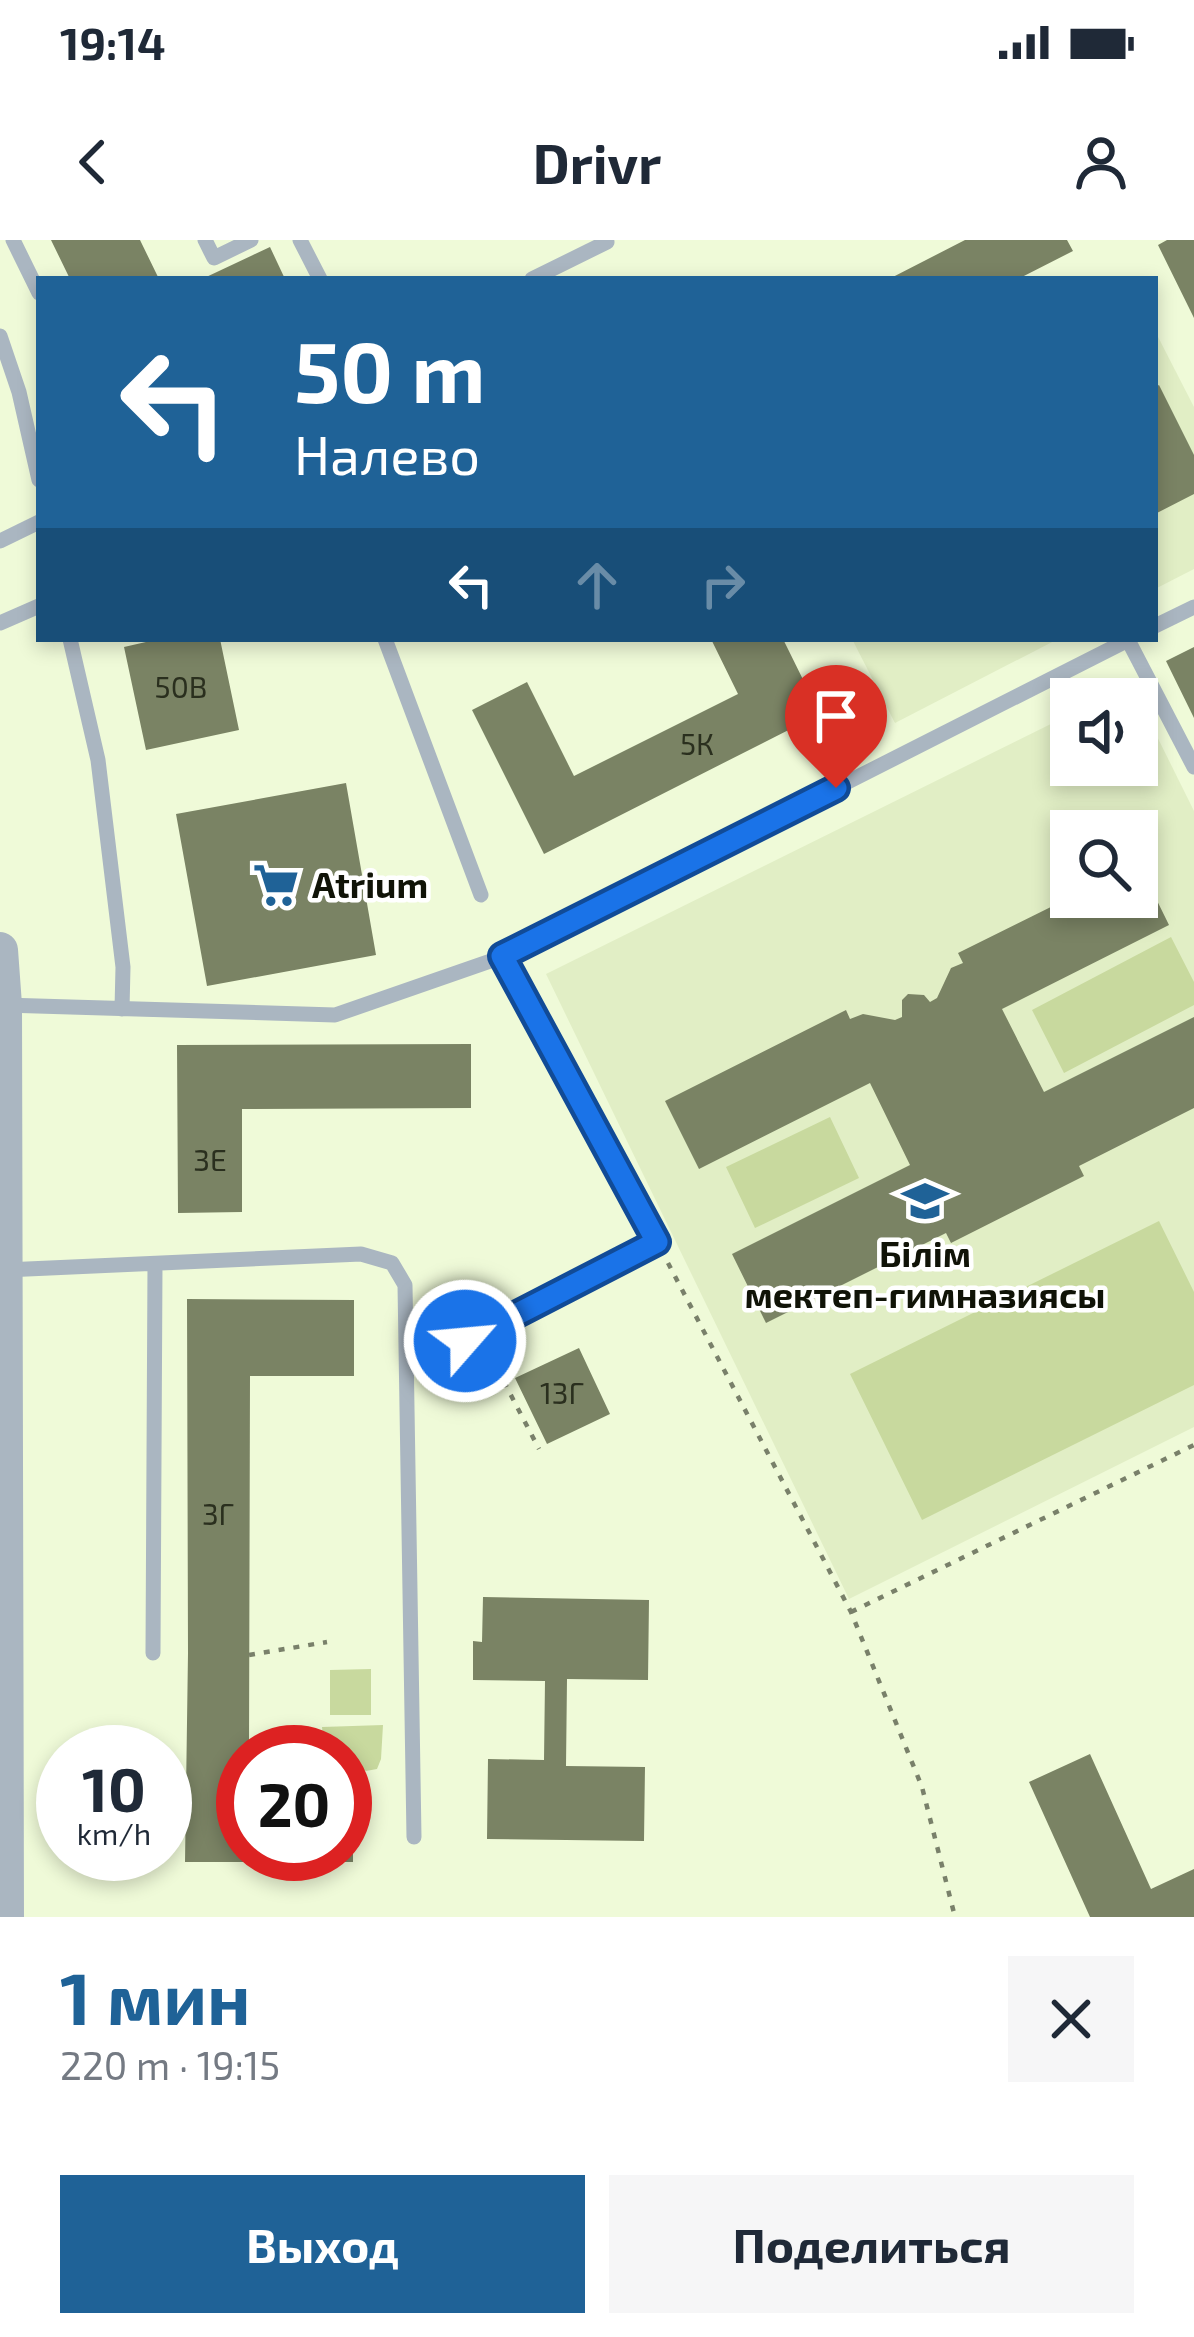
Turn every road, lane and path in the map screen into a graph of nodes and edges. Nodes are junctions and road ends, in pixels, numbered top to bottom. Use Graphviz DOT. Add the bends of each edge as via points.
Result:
graph roads {
  1 [pos="13,240"];
  2 [pos="205,240"];
  3 [pos="251,240"];
  4 [pos="300,240"];
  5 [pos="607,242"];
  6 [pos="318,276"];
  7 [pos="538,276"];
  8 [pos="36,287"];
  9 [pos="0,336"];
  10 [pos="36,467"];
  11 [pos="36,523"];
  12 [pos="0,541"];
  13 [pos="36,607"];
  14 [pos="1194,607"];
  15 [pos="0,623"];
  16 [pos="1158,625"];
  17 [pos="71,642"];
  18 [pos="386,642"];
  19 [pos="1123,642"];
  20 [pos="1131,642"];
  21 [pos="1194,767"];
  22 [pos="303,880"];
  23 [pos="273,886"];
  24 [pos="481,895"];
  25 [pos="0,950"];
  26 [pos="502,956"];
  27 [pos="4,1005"];
  28 [pos="122,1009"];
  29 [pos="657,1242"];
  30 [pos="155,1264"];
  31 [pos="5,1270"];
  32 [pos="472,1337"];
  33 [pos="1194,1444"];
  34 [pos="539,1449"];
  35 [pos="3,1516"];
  36 [pos="851,1612"];
  37 [pos="327,1642"];
  38 [pos="153,1653"];
  39 [pos="249,1655"];
  40 [pos="414,1837"];
  41 [pos="6,1917"];
  42 [pos="955,1917"];
  1 -- 8 [label="lane"];
  2 -- 3 [label="lane" via="214,258"];
  4 -- 6 [label="lane"];
  5 -- 7 [label="lane"];
  9 -- 10 [label="lane"];
  11 -- 12 [label="lane"];
  13 -- 15 [label="lane"];
  14 -- 16 [label="lane"];
  17 -- 28 [label="lane" via="98,760"];
  18 -- 24 [label="lane"];
  19 -- 26 [label="lane"];
  20 -- 21 [label="lane"];
  22 -- 23 [label="path"];
  25 -- 27 [label="street"];
  26 -- 28 [label="lane" via="335,1015"];
  26 -- 29 [label="lane"];
  27 -- 28 [label="lane"];
  27 -- 31 [label="street"];
  29 -- 32 [label="lane"];
  29 -- 36 [label="path"];
  30 -- 31 [label="lane"];
  30 -- 38 [label="lane"];
  30 -- 40 [label="lane" via="361,1255 392,1263 405,1285"];
  31 -- 35 [label="street"];
  32 -- 34 [label="path"];
  33 -- 36 [label="path"];
  35 -- 41 [label="street"];
  36 -- 42 [label="path" via="922,1787"];
  37 -- 39 [label="path"];
}
